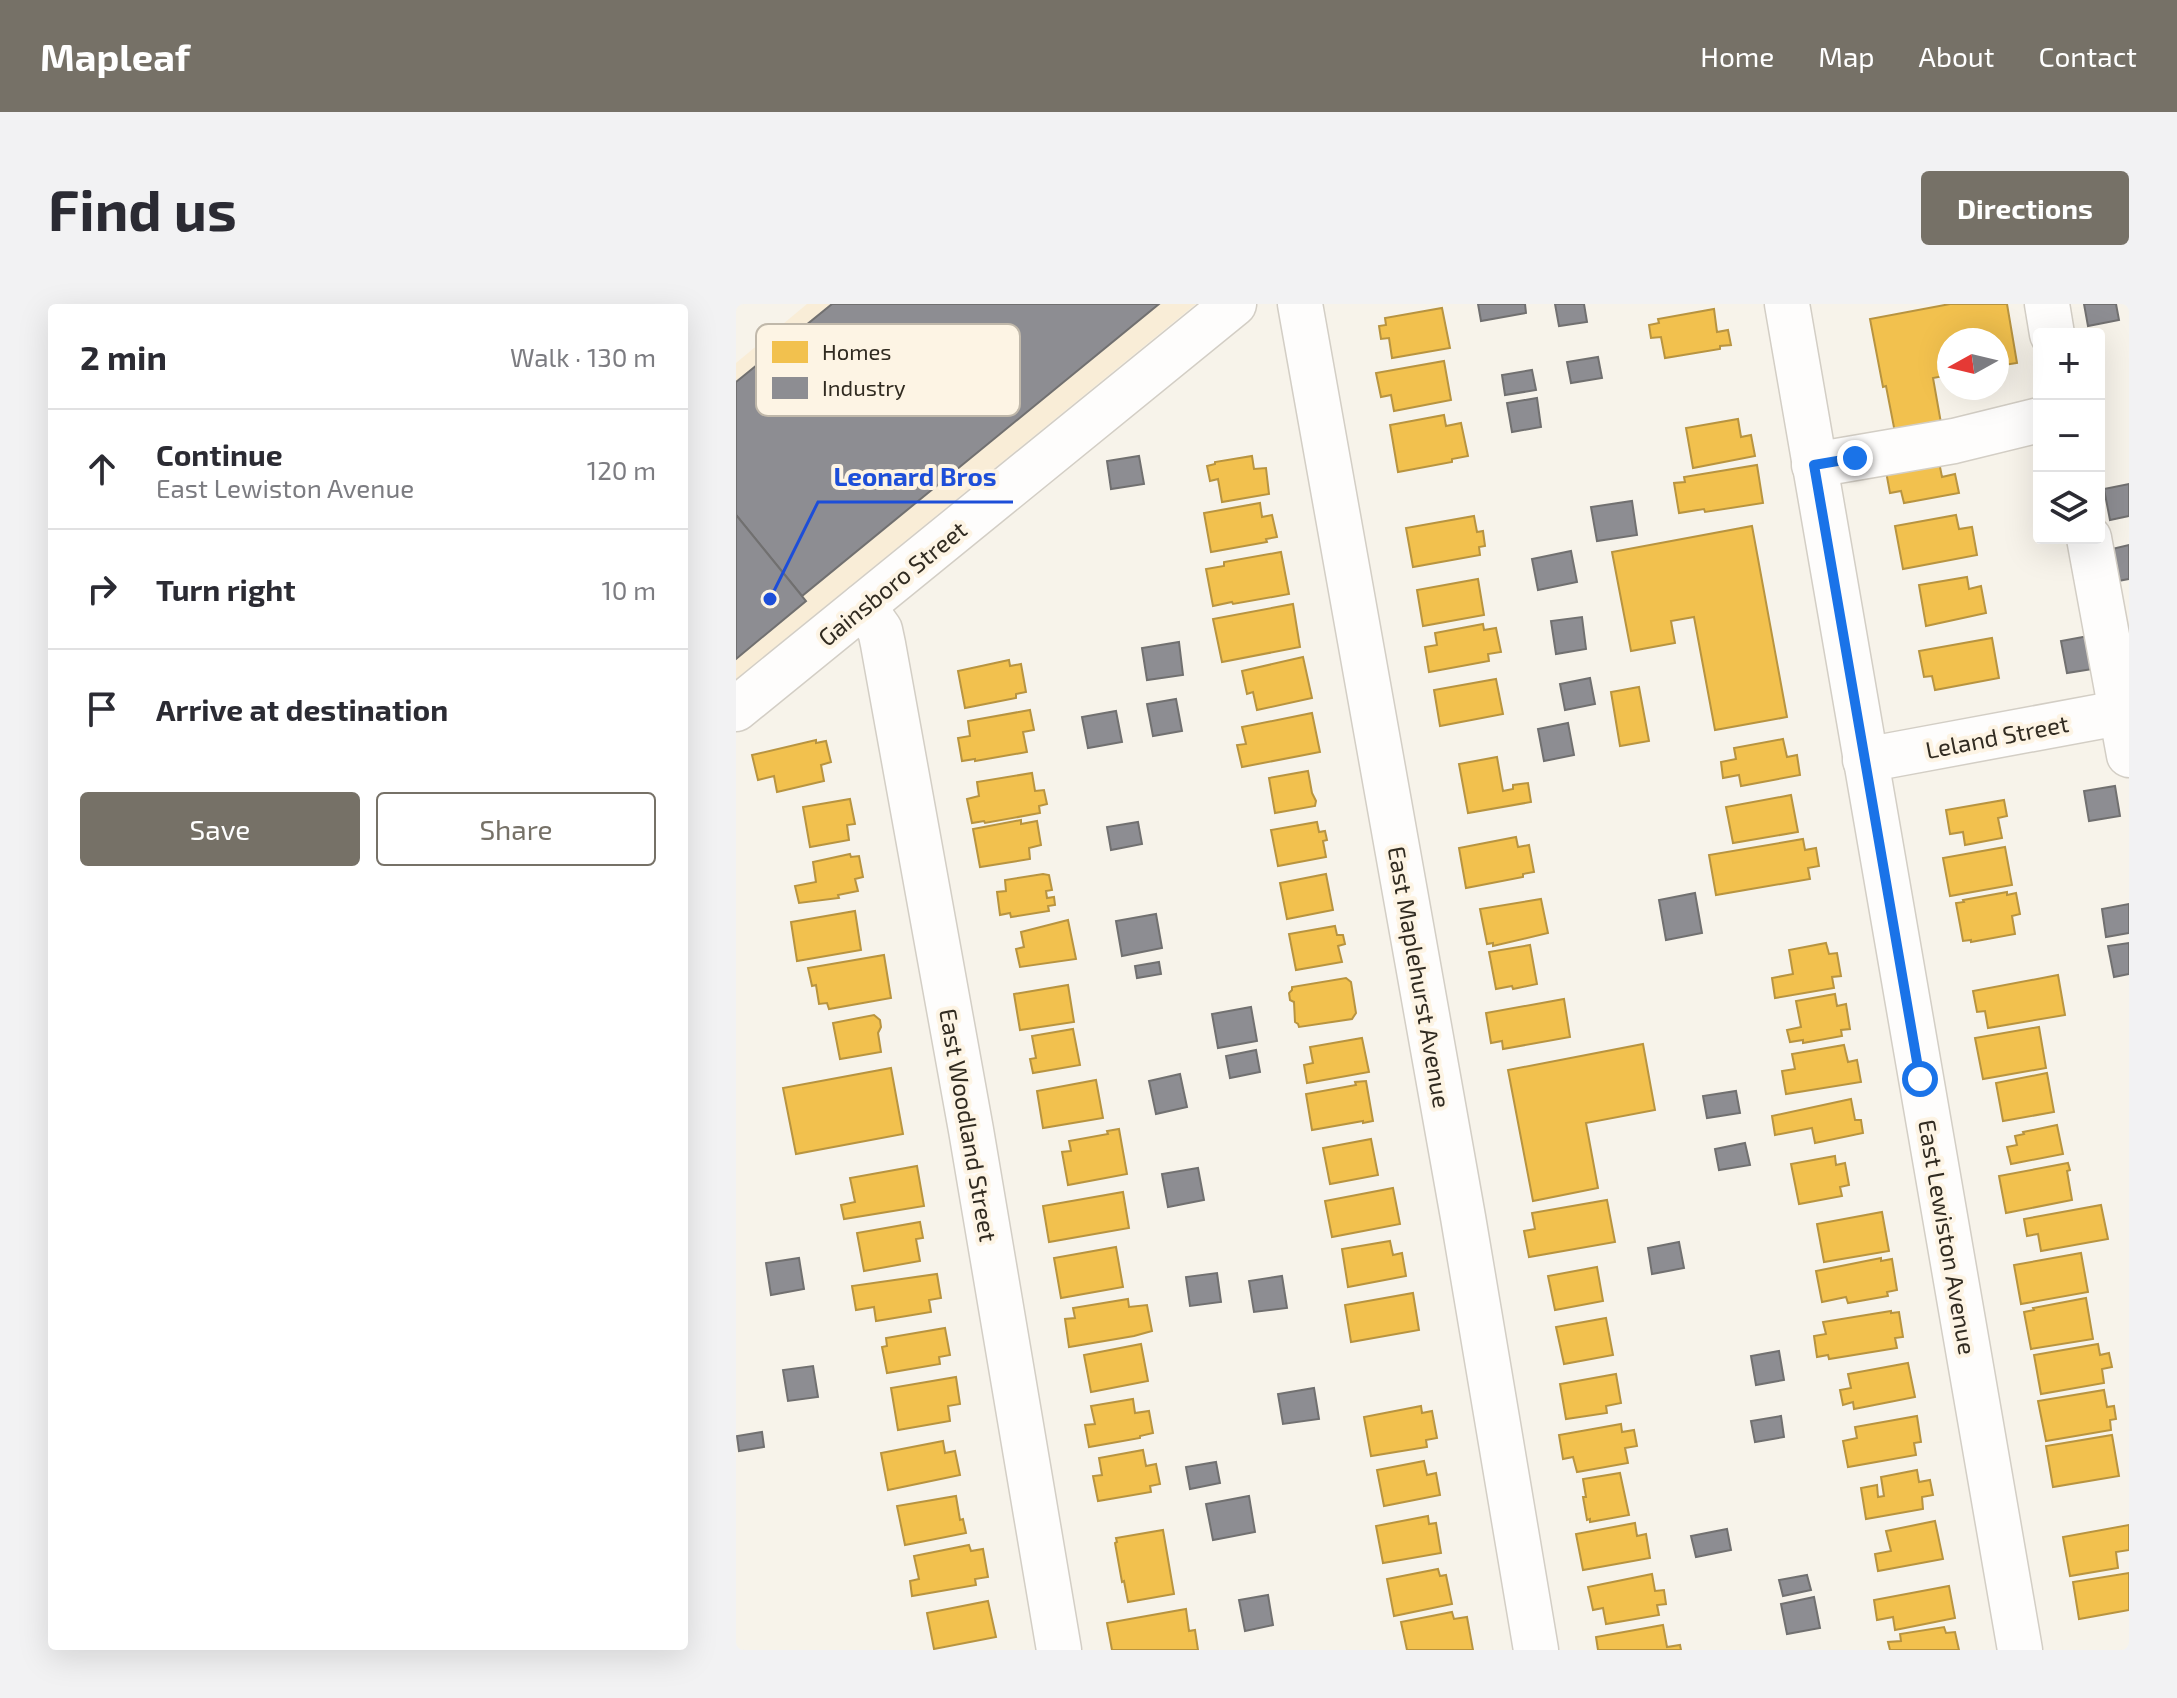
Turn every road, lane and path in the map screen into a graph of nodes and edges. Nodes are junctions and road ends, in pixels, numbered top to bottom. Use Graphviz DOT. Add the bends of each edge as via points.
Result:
graph roads {
  1 [pos="1234,304"];
  2 [pos="1300,304"];
  3 [pos="1787,304"];
  4 [pos="2047,304"];
  5 [pos="2051,328"];
  6 [pos="2033,421"];
  7 [pos="1814,465"];
  8 [pos="2090,544"];
  9 [pos="863,606"];
  10 [pos="736,709"];
  11 [pos="2126,726"];
  12 [pos="1865,760"];
  13 [pos="1059,1650"];
  14 [pos="1536,1650"];
  15 [pos="2020,1650"];
  1 -- 9 [label="street, Gainsboro Street"];
  2 -- 14 [label="street, East Maplehurst Avenue"];
  3 -- 7 [label="street, East Lewiston Avenue"];
  4 -- 5 [label="street"];
  6 -- 7 [label="street"];
  7 -- 12 [label="street, East Lewiston Avenue"];
  8 -- 11 [label="street"];
  9 -- 10 [label="street, Gainsboro Street"];
  9 -- 13 [label="street, East Woodland Street" via="883,644"];
  11 -- 12 [label="street, Leland Street"];
  12 -- 15 [label="street, East Lewiston Avenue"];
}
